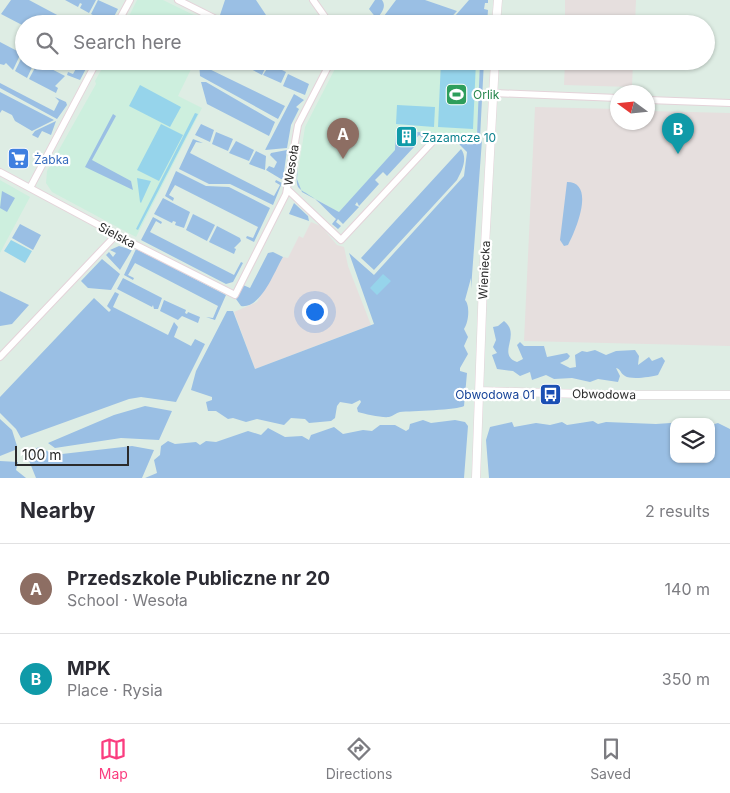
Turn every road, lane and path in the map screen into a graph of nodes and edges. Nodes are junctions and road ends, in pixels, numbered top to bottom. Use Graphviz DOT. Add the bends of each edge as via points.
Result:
graph roads {
  1 [pos="130,0"];
  2 [pos="178,0"];
  3 [pos="313,0"];
  4 [pos="498,0"];
  5 [pos="122,15"];
  6 [pos="208,15"];
  7 [pos="324,15"];
  8 [pos="497,15"];
  9 [pos="92,70"];
  10 [pos="326,70"];
  11 [pos="494,70"];
  12 [pos="493,93"];
  13 [pos="610,98"];
  14 [pos="655,100"];
  15 [pos="730,103"];
  16 [pos="437,137"];
  17 [pos="0,172"];
  18 [pos="30,188"];
  19 [pos="287,189"];
  20 [pos="116,235"];
  21 [pos="235,295"];
  22 [pos="0,357"];
  23 [pos="479,391"];
  24 [pos="730,395"];
  25 [pos="476,478"];
  1 -- 5 [label="street"];
  2 -- 6 [label="street"];
  3 -- 7 [label="street"];
  4 -- 8 [label="street"];
  9 -- 18 [label="street"];
  10 -- 19 [label="street, Wesoła" via="297,128"];
  11 -- 12 [label="street, Wieniecka"];
  12 -- 13 [label="street"];
  12 -- 23 [label="street, Wieniecka"];
  14 -- 15 [label="street"];
  16 -- 19 [label="street" via="341,240"];
  17 -- 18 [label="street, Sielska"];
  18 -- 20 [label="street, Sielska"];
  19 -- 21 [label="street, Wesoła"];
  20 -- 21 [label="street, Sielska"];
  20 -- 22 [label="street"];
  23 -- 24 [label="street, Obwodowa"];
  23 -- 25 [label="street, Wieniecka"];
}
